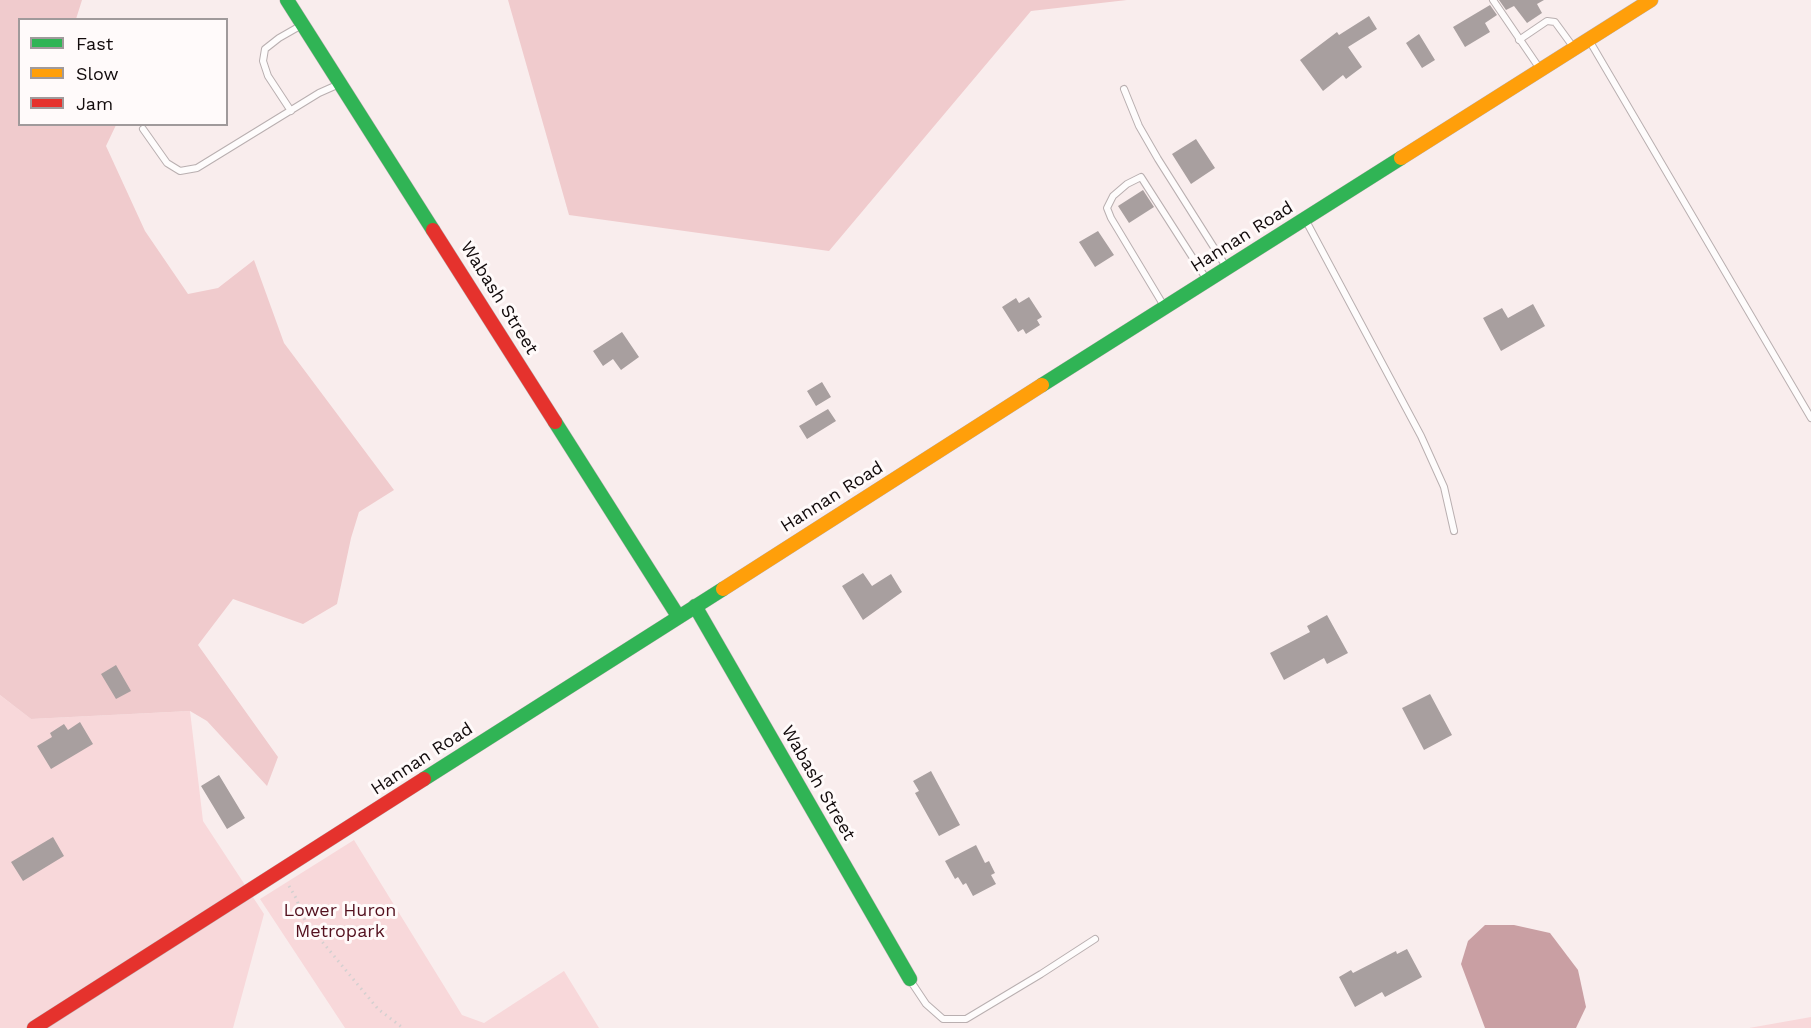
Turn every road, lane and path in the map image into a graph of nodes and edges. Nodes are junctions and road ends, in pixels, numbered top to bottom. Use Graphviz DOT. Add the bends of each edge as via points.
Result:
graph roads {
  1 [pos="287,0"];
  2 [pos="1493,0"];
  3 [pos="1651,0"];
  4 [pos="303,24"];
  5 [pos="1519,40"];
  6 [pos="1588,40"];
  7 [pos="1575,48"];
  8 [pos="1540,70"];
  9 [pos="341,83"];
  10 [pos="1124,90"];
  11 [pos="291,111"];
  12 [pos="142,129"];
  13 [pos="1305,219"];
  14 [pos="1227,268"];
  15 [pos="1207,280"];
  16 [pos="1165,307"];
  17 [pos="1811,418"];
  18 [pos="1454,531"];
  19 [pos="695,606"];
  20 [pos="678,616"];
  21 [pos="280,871"];
  22 [pos="1095,939"];
  23 [pos="910,979"];
  24 [pos="34,1028"];
  25 [pos="403,1028"];
  1 -- 4 [label="street, Wabash Street"];
  2 -- 5 [label="lane"];
  3 -- 6 [label="street, Hannan Road"];
  4 -- 9 [label="street, Wabash Street"];
  4 -- 11 [label="lane" via="265,50 263,61"];
  5 -- 7 [label="lane" via="1547,21 1555,22"];
  5 -- 8 [label="lane"];
  6 -- 7 [label="street, Hannan Road"];
  6 -- 17 [label="lane"];
  7 -- 8 [label="street, Hannan Road"];
  8 -- 13 [label="street, Hannan Road"];
  9 -- 11 [label="lane"];
  9 -- 20 [label="street, Wabash Street"];
  10 -- 14 [label="lane" via="1153,151"];
  11 -- 12 [label="lane" via="197,168 180,171 167,164"];
  13 -- 14 [label="street, Hannan Road"];
  13 -- 18 [label="lane" via="1421,436 1444,487"];
  14 -- 15 [label="street, Hannan Road"];
  15 -- 16 [label="street, Hannan Road"];
  15 -- 16 [label="lane" via="1141,177 1127,184 1113,196 1107,208"];
  16 -- 19 [label="street, Hannan Road"];
  19 -- 20 [label="street, Hannan Road"];
  19 -- 23 [label="street, Wabash Street"];
  20 -- 21 [label="street, Hannan Road"];
  21 -- 24 [label="street, Hannan Road"];
  21 -- 25 [label="path" via="305,921 378,1009"];
  22 -- 23 [label="lane" via="966,1019 943,1019 926,1004"];
}
